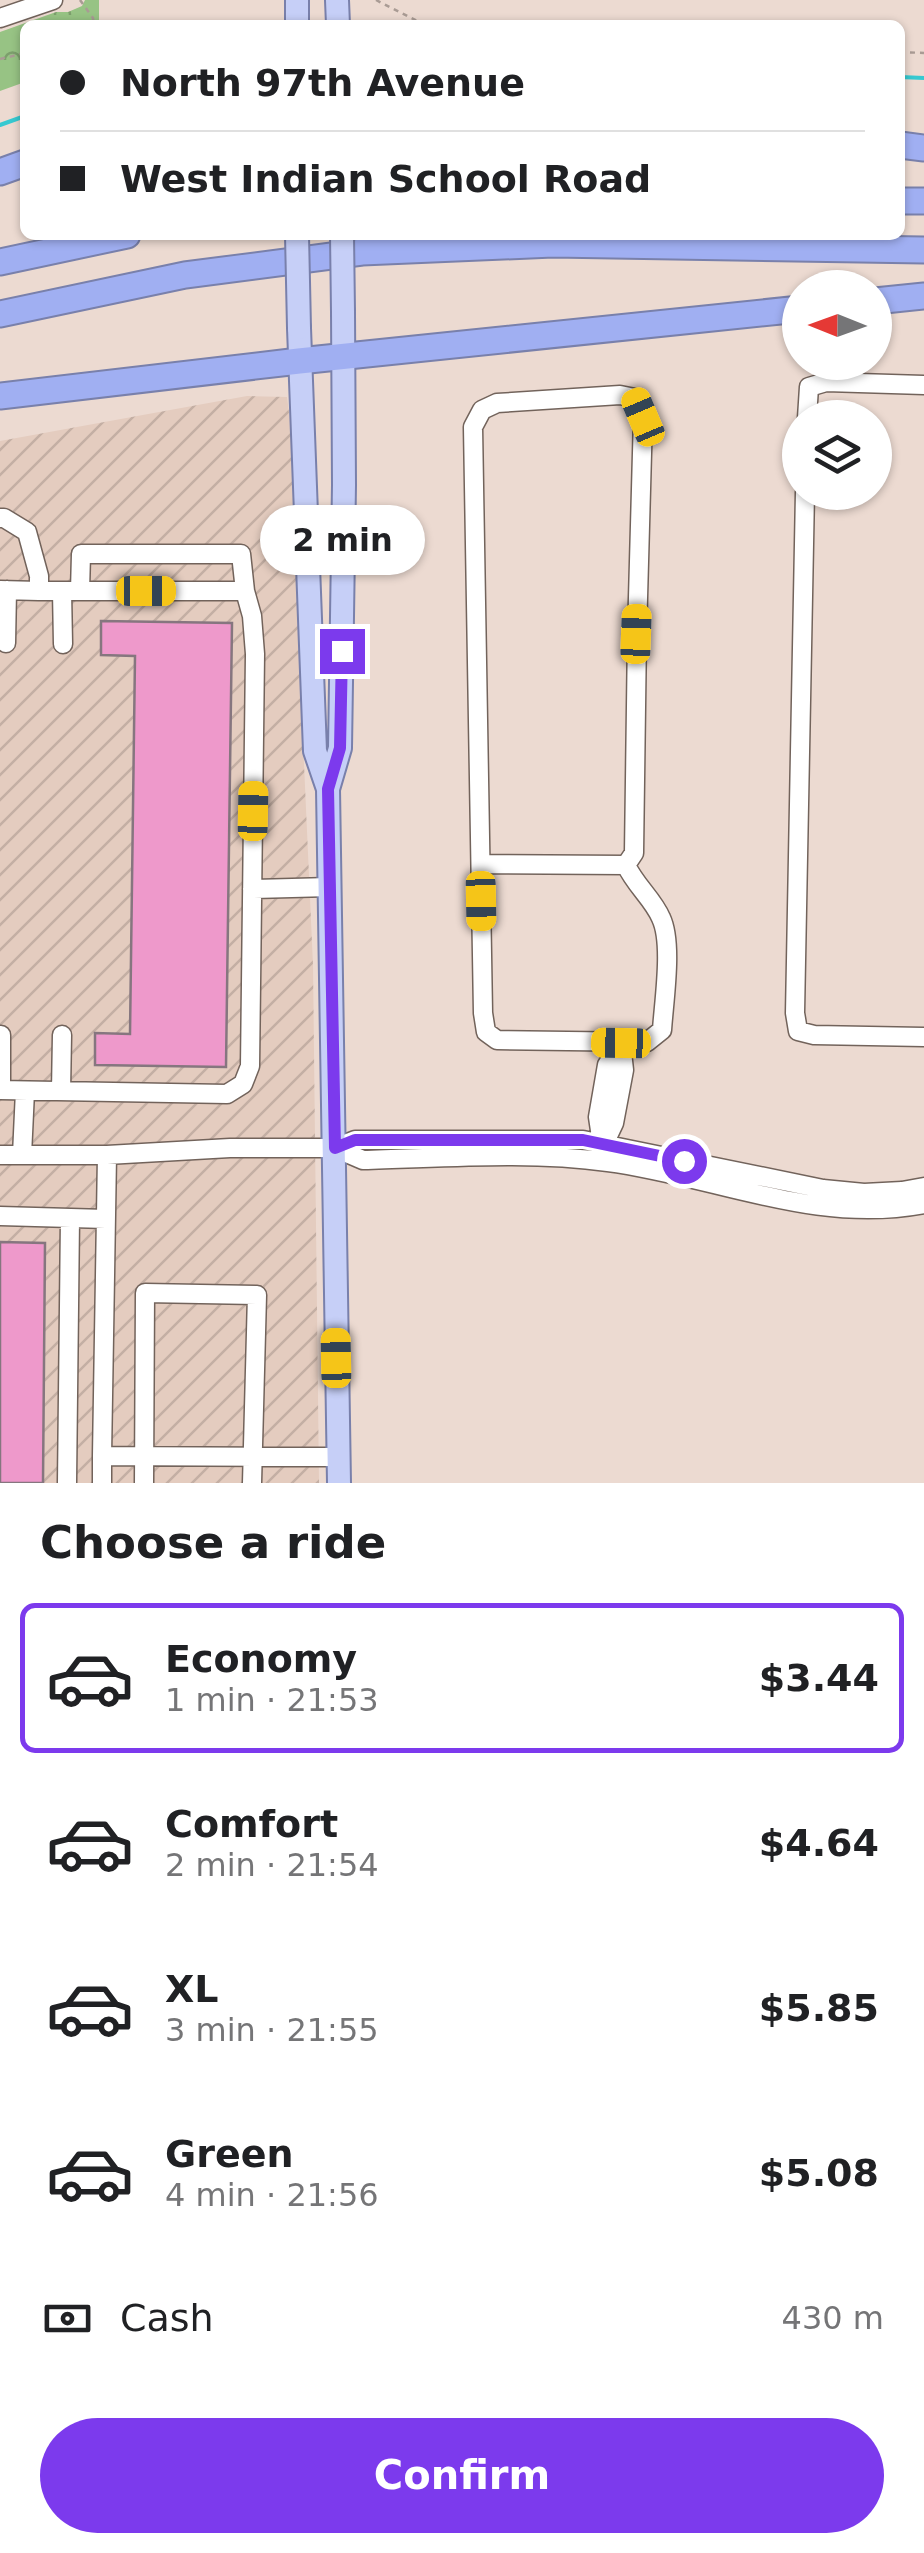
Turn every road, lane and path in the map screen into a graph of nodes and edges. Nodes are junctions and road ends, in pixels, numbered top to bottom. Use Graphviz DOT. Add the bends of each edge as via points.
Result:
graph roads {
  1 [pos="53,0"];
  2 [pos="376,0"];
  3 [pos="0,18"];
  4 [pos="414,20"];
  5 [pos="103,240"];
  6 [pos="297,240"];
  7 [pos="342,240"];
  8 [pos="924,250"];
  9 [pos="0,262"];
  10 [pos="924,296"];
  11 [pos="892,299"];
  12 [pos="782,311"];
  13 [pos="0,314"];
  14 [pos="343,356"];
  15 [pos="299,361"];
  16 [pos="924,386"];
  17 [pos="0,396"];
  18 [pos="808,400"];
  19 [pos="805,510"];
  20 [pos="0,518"];
  21 [pos="4,590"];
  22 [pos="245,590"];
  23 [pos="39,591"];
  24 [pos="71,591"];
  25 [pos="6,643"];
  26 [pos="63,644"];
  27 [pos="328,789"];
  28 [pos="480,864"];
  29 [pos="626,865"];
  30 [pos="330,887"];
  31 [pos="252,889"];
  32 [pos="1,1035"];
  33 [pos="62,1035"];
  34 [pos="924,1037"];
  35 [pos="621,1043"];
  36 [pos="1,1090"];
  37 [pos="25,1090"];
  38 [pos="60,1091"];
  39 [pos="335,1148"];
  40 [pos="600,1152"];
  41 [pos="0,1156"];
  42 [pos="22,1156"];
  43 [pos="107,1156"];
  44 [pos="924,1186"];
  45 [pos="862,1201"];
  46 [pos="924,1204"];
  47 [pos="0,1216"];
  48 [pos="70,1218"];
  49 [pos="106,1218"];
  50 [pos="102,1456"];
  51 [pos="145,1457"];
  52 [pos="253,1457"];
  53 [pos="338,1457"];
  54 [pos="67,1483"];
  55 [pos="102,1483"];
  56 [pos="144,1483"];
  57 [pos="252,1483"];
  58 [pos="339,1483"];
  1 -- 3 [label="street"];
  2 -- 4 [label="path"];
  5 -- 9 [label="highway"];
  6 -- 15 [label="main road, bridge"];
  7 -- 14 [label="main road, bridge"];
  8 -- 13 [label="highway" via="553,244 375,252 185,275"];
  10 -- 11 [label="highway"];
  12 -- 14 [label="highway"];
  14 -- 15 [label="highway"];
  14 -- 27 [label="main road" via="340,748"];
  15 -- 17 [label="highway"];
  15 -- 27 [label="main road" via="316,751"];
  16 -- 18 [label="street" via="826,382 809,387"];
  19 -- 34 [label="street" via="798,1031"];
  20 -- 23 [label="street" via="27,532"];
  21 -- 23 [label="street"];
  21 -- 25 [label="street"];
  22 -- 24 [label="street"];
  22 -- 24 [label="street" via="241,554 81,554"];
  22 -- 31 [label="street" via="255,654"];
  23 -- 24 [label="street"];
  24 -- 26 [label="street"];
  27 -- 30 [label="main road"];
  28 -- 29 [label="street"];
  28 -- 29 [label="street" via="474,427 482,410 497,404 620,395 635,398 643,417 634,853"];
  28 -- 35 [label="street" via="486,1032 498,1040"];
  29 -- 35 [label="street" via="667,932 662,1030 647,1042"];
  30 -- 31 [label="street"];
  30 -- 39 [label="main road"];
  31 -- 38 [label="street" via="250,1066 244,1084 227,1094"];
  32 -- 36 [label="street"];
  33 -- 38 [label="street"];
  35 -- 40 [label="street" via="624,1070 614,1123"];
  36 -- 37 [label="street"];
  37 -- 38 [label="street"];
  37 -- 42 [label="street"];
  39 -- 40 [label="street" via="355,1140 548,1139"];
  39 -- 43 [label="street"];
  39 -- 53 [label="main road"];
  40 -- 45 [label="street"];
  41 -- 42 [label="street"];
  42 -- 43 [label="street"];
  43 -- 49 [label="street"];
  44 -- 45 [label="street"];
  45 -- 46 [label="street" via="893,1210"];
  47 -- 48 [label="street"];
  48 -- 49 [label="street"];
  48 -- 54 [label="street"];
  49 -- 50 [label="street"];
  50 -- 51 [label="street"];
  50 -- 55 [label="street"];
  51 -- 52 [label="street"];
  51 -- 52 [label="street" via="145,1293 257,1295"];
  51 -- 56 [label="street"];
  52 -- 53 [label="street"];
  52 -- 57 [label="street"];
  53 -- 58 [label="main road"];
}
